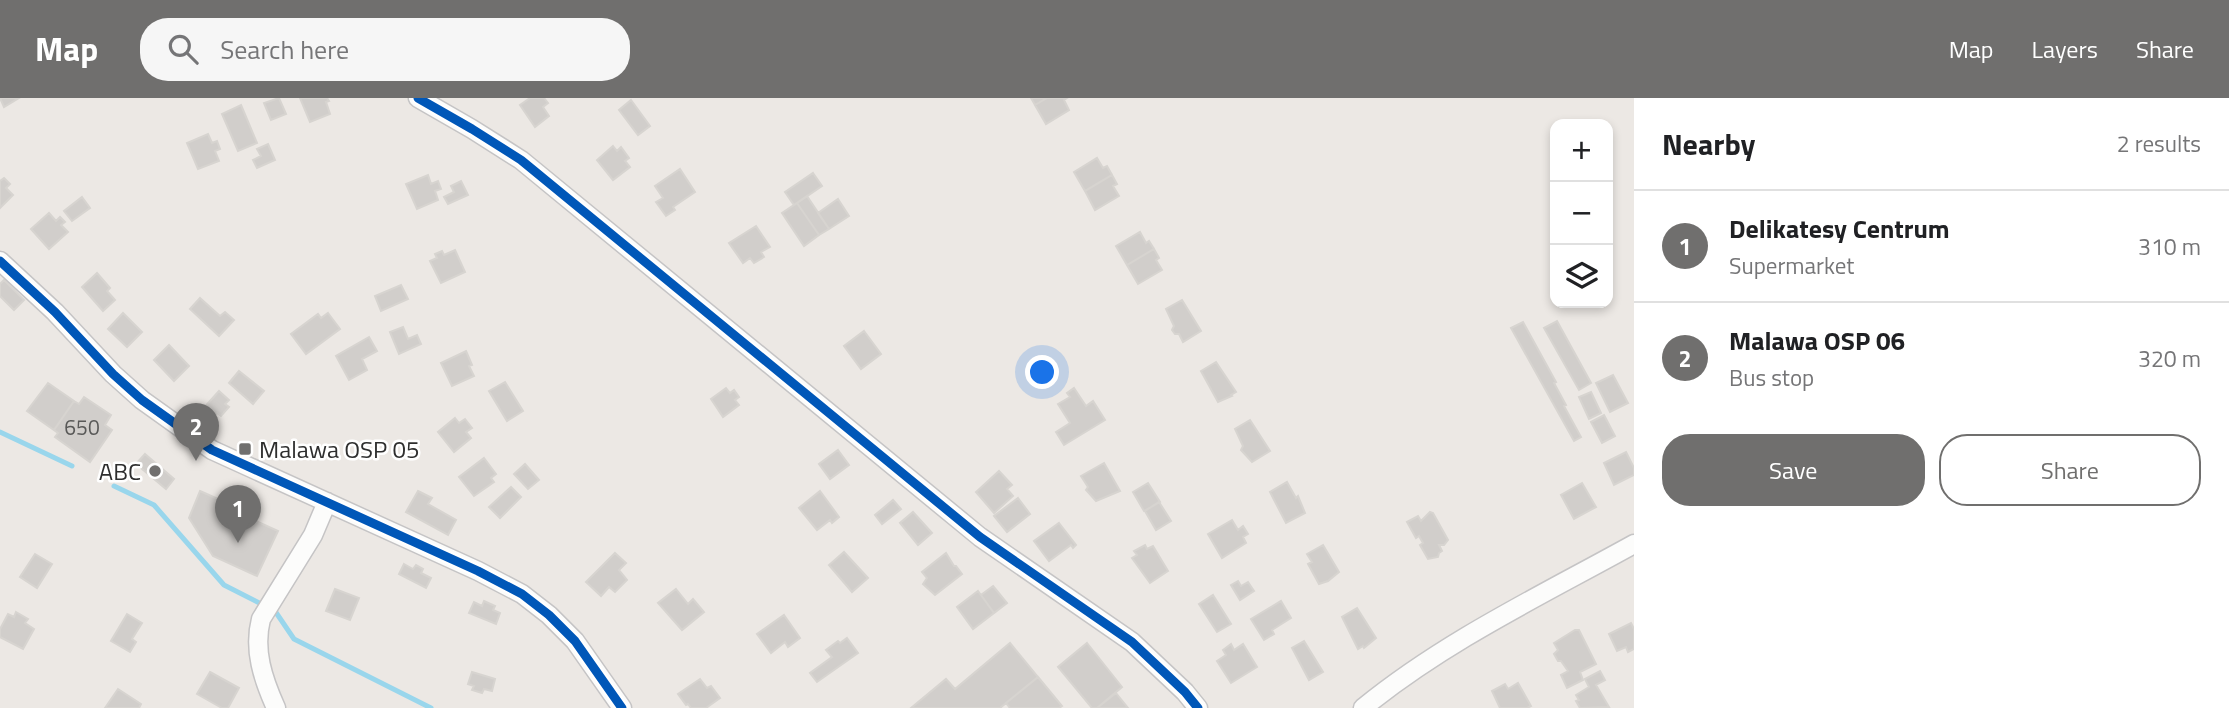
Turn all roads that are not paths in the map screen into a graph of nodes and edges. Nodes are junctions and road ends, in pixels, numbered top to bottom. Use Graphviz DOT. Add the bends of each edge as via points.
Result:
graph roads {
  1 [pos="418,98"];
  2 [pos="0,261"];
  3 [pos="327,502"];
  4 [pos="1634,544"];
  5 [pos="276,708"];
  6 [pos="622,708"];
  7 [pos="1198,708"];
  8 [pos="1363,708"];
  1 -- 7 [label="street" via="521,160 980,537 1132,642"];
  2 -- 3 [label="street" via="113,374 176,426 231,460"];
  3 -- 5 [label="street" via="258,629 261,673"];
  3 -- 6 [label="street" via="522,594 575,641"];
  4 -- 8 [label="street" via="1451,646"];
}
